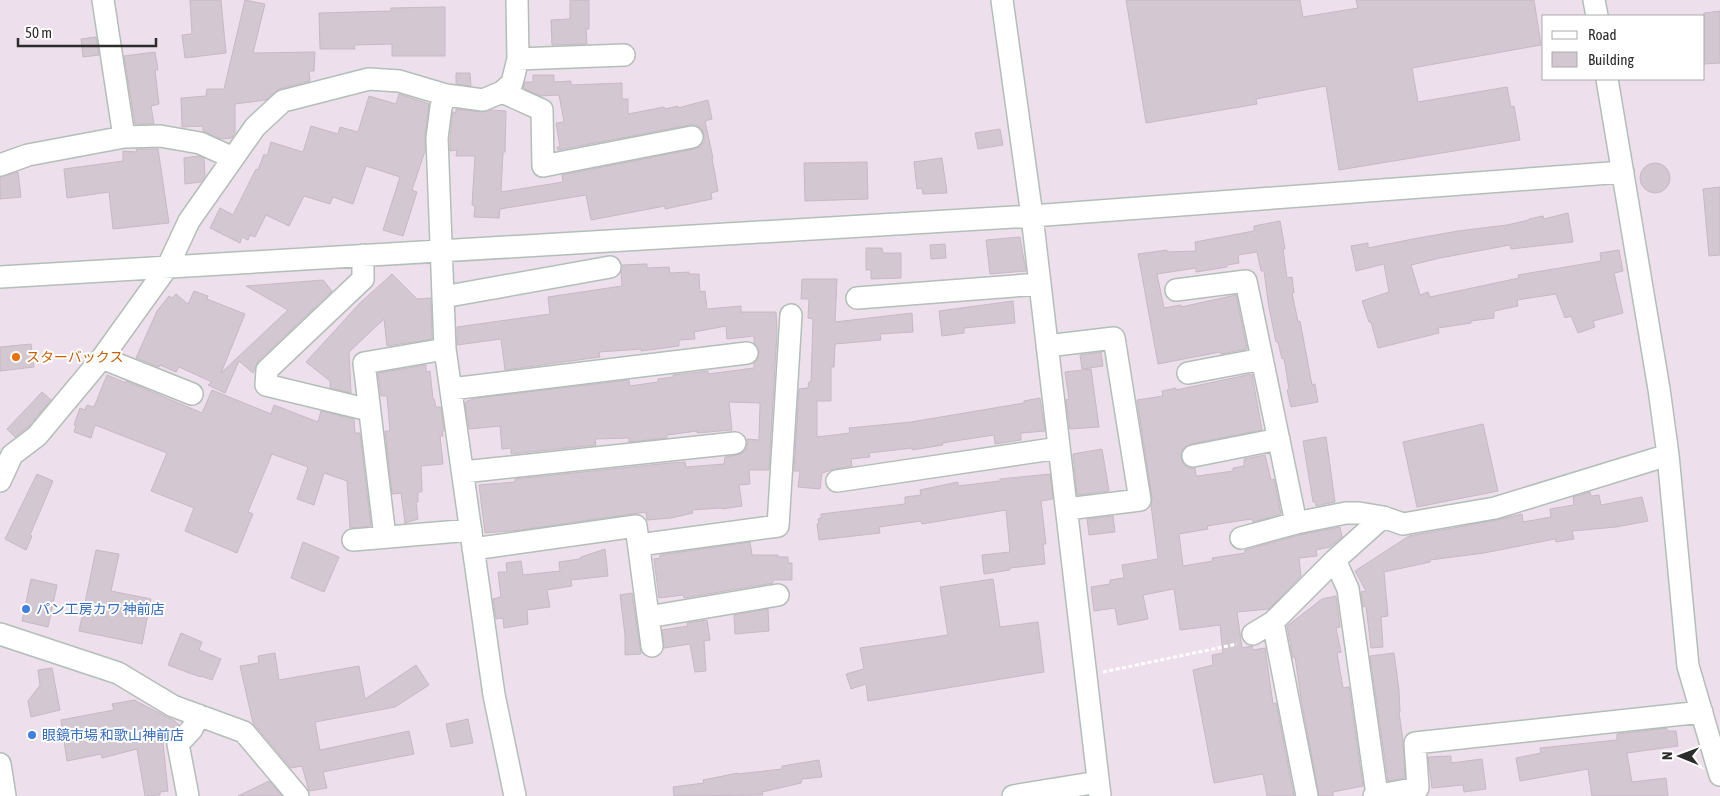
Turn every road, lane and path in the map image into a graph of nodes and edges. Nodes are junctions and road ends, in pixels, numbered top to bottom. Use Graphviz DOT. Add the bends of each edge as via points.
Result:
graph roads {
  1 [pos="103,0"];
  2 [pos="517,0"];
  3 [pos="1002,0"];
  4 [pos="1594,0"];
  5 [pos="1597,15"];
  6 [pos="624,55"];
  7 [pos="518,59"];
  8 [pos="1607,80"];
  9 [pos="502,92"];
  10 [pos="446,95"];
  11 [pos="124,136"];
  12 [pos="692,136"];
  13 [pos="232,158"];
  14 [pos="0,165"];
  15 [pos="1623,172"];
  16 [pos="1032,216"];
  17 [pos="441,250"];
  18 [pos="363,255"];
  19 [pos="168,266"];
  20 [pos="610,267"];
  21 [pos="0,277"];
  22 [pos="1040,284"];
  23 [pos="1176,290"];
  24 [pos="443,297"];
  25 [pos="857,298"];
  26 [pos="791,315"];
  27 [pos="1046,346"];
  28 [pos="445,350"];
  29 [pos="747,353"];
  30 [pos="102,358"];
  31 [pos="1262,359"];
  32 [pos="1188,373"];
  33 [pos="451,389"];
  34 [pos="192,394"];
  35 [pos="368,410"];
  36 [pos="1279,439"];
  37 [pos="735,443"];
  38 [pos="1059,448"];
  39 [pos="1668,455"];
  40 [pos="1193,456"];
  41 [pos="463,472"];
  42 [pos="0,481"];
  43 [pos="837,481"];
  44 [pos="1067,509"];
  45 [pos="1383,517"];
  46 [pos="1296,523"];
  47 [pos="385,537"];
  48 [pos="1241,538"];
  49 [pos="353,540"];
  50 [pos="472,540"];
  51 [pos="639,545"];
  52 [pos="1335,560"];
  53 [pos="778,595"];
  54 [pos="648,617"];
  55 [pos="1273,622"];
  56 [pos="0,634"];
  57 [pos="1252,634"];
  58 [pos="652,646"];
  59 [pos="1086,676"];
  60 [pos="1702,712"];
  61 [pos="198,715"];
  62 [pos="1717,749"];
  63 [pos="0,764"];
  64 [pos="1720,775"];
  65 [pos="1099,789"];
  66 [pos="5,796"];
  67 [pos="188,796"];
  68 [pos="298,796"];
  69 [pos="514,796"];
  70 [pos="1013,796"];
  71 [pos="1307,796"];
  72 [pos="1376,796"];
  1 -- 11 [label="street"];
  2 -- 7 [label="street"];
  3 -- 16 [label="street"];
  4 -- 5 [label="street"];
  6 -- 7 [label="street"];
  7 -- 9 [label="street" via="512,82"];
  8 -- 15 [label="street"];
  9 -- 10 [label="street" via="483,100"];
  9 -- 12 [label="street" via="542,110 542,166"];
  10 -- 13 [label="street" via="399,81 369,79 283,101 255,127"];
  10 -- 17 [label="street" via="437,138"];
  11 -- 13 [label="street" via="160,136 200,143"];
  11 -- 14 [label="street" via="28,155"];
  13 -- 19 [label="street" via="189,221"];
  15 -- 16 [label="street"];
  15 -- 39 [label="street"];
  16 -- 17 [label="street"];
  16 -- 22 [label="street"];
  17 -- 18 [label="street"];
  17 -- 24 [label="street"];
  18 -- 19 [label="street"];
  18 -- 35 [label="street" via="364,279 267,370 266,385"];
  19 -- 21 [label="street"];
  19 -- 30 [label="street"];
  20 -- 24 [label="street"];
  22 -- 25 [label="street"];
  22 -- 27 [label="street"];
  23 -- 31 [label="street" via="1246,281"];
  24 -- 28 [label="street"];
  26 -- 51 [label="street" via="778,526"];
  27 -- 38 [label="street"];
  27 -- 44 [label="street" via="1114,338 1140,500"];
  28 -- 33 [label="street"];
  28 -- 35 [label="street" via="364,362"];
  29 -- 33 [label="street"];
  30 -- 34 [label="street"];
  30 -- 42 [label="street" via="38,436 12,455"];
  31 -- 32 [label="street"];
  31 -- 36 [label="street"];
  33 -- 41 [label="street"];
  35 -- 47 [label="street"];
  36 -- 40 [label="street"];
  36 -- 46 [label="street"];
  37 -- 41 [label="street"];
  38 -- 43 [label="street"];
  38 -- 44 [label="street"];
  39 -- 45 [label="street" via="1494,508 1403,524"];
  39 -- 60 [label="street" via="1688,666"];
  41 -- 50 [label="street"];
  44 -- 59 [label="street"];
  45 -- 46 [label="street" via="1346,512"];
  45 -- 52 [label="street"];
  46 -- 48 [label="street"];
  47 -- 49 [label="street"];
  47 -- 50 [label="street"];
  50 -- 51 [label="street" via="636,526"];
  50 -- 69 [label="street" via="494,695"];
  51 -- 54 [label="street"];
  52 -- 55 [label="street"];
  52 -- 72 [label="street" via="1348,589"];
  53 -- 54 [label="street"];
  54 -- 58 [label="street"];
  55 -- 57 [label="street"];
  55 -- 71 [label="street"];
  56 -- 61 [label="street" via="118,673 172,706"];
  57 -- 59 [label="path" via="1249,641"];
  59 -- 65 [label="street"];
  60 -- 62 [label="street"];
  60 -- 72 [label="street" via="1414,743 1418,788"];
  61 -- 67 [label="street" via="192,730 178,744"];
  61 -- 68 [label="street" via="244,732"];
  62 -- 64 [label="street"];
  63 -- 66 [label="street"];
  65 -- 70 [label="street"];
}
